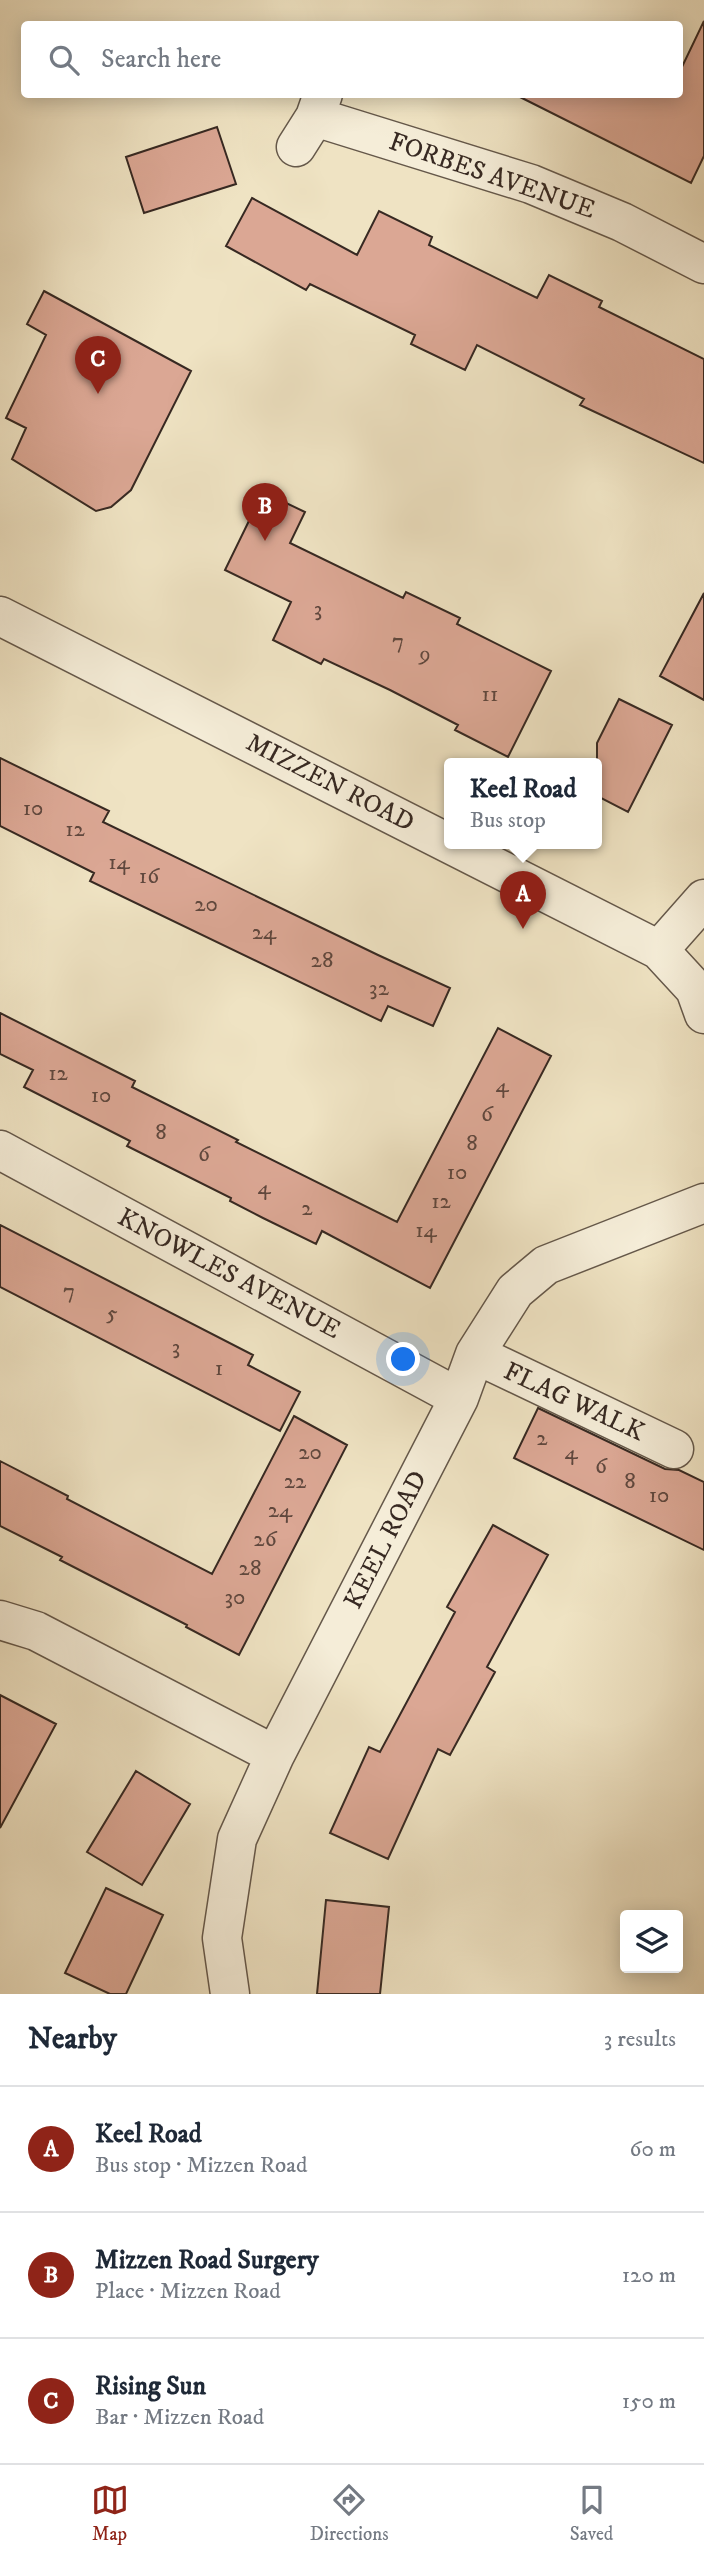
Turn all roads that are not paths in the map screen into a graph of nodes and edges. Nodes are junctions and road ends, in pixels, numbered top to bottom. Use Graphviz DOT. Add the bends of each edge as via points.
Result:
graph roads {
  1 [pos="311,119"];
  2 [pos="704,264"];
  3 [pos="0,616"];
  4 [pos="444,841"];
  5 [pos="460,849"];
  6 [pos="704,899"];
  7 [pos="659,950"];
  8 [pos="704,1014"];
  9 [pos="0,1150"];
  10 [pos="704,1203"];
  11 [pos="475,1354"];
  12 [pos="459,1398"];
  13 [pos="674,1449"];
  14 [pos="0,1620"];
  15 [pos="275,1755"];
  16 [pos="230,1994"];
  1 -- 2 [label="street, FORBES AVENUE" via="531,184 622,222"];
  3 -- 4 [label="street, MIZZEN ROAD"];
  5 -- 7 [label="street, MIZZEN ROAD"];
  6 -- 7 [label="street"];
  7 -- 8 [label="street" via="695,989"];
  9 -- 12 [label="street, KNOWLES AVENUE"];
  10 -- 11 [label="street, KEEL ROAD" via="546,1265 515,1290"];
  11 -- 12 [label="street, KEEL ROAD"];
  11 -- 13 [label="street, FLAG WALK"];
  12 -- 15 [label="street, KEEL ROAD"];
  14 -- 15 [label="street" via="36,1631"];
  15 -- 16 [label="street, KEEL ROAD" via="237,1839 222,1938"];
}
